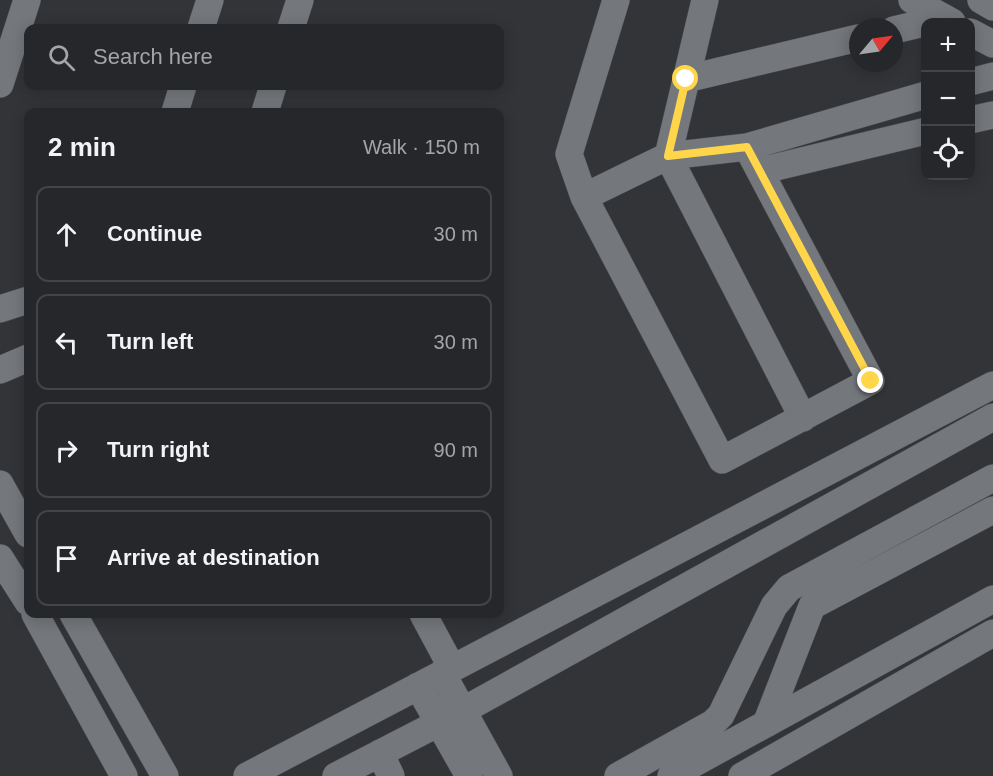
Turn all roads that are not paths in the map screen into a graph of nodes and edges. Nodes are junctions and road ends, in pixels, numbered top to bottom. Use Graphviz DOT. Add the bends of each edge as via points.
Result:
graph roads {
  1 [pos="27,0"];
  2 [pos="210,0"];
  3 [pos="300,0"];
  4 [pos="616,0"];
  5 [pos="705,0"];
  6 [pos="912,0"];
  7 [pos="981,0"];
  8 [pos="993,7"];
  9 [pos="945,18"];
  10 [pos="202,24"];
  11 [pos="292,24"];
  12 [pos="921,25"];
  13 [pos="903,28"];
  14 [pos="975,35"];
  15 [pos="849,40"];
  16 [pos="993,44"];
  17 [pos="993,76"];
  18 [pos="686,79"];
  19 [pos="975,81"];
  20 [pos="0,84"];
  21 [pos="182,90"];
  22 [pos="272,90"];
  23 [pos="921,96"];
  24 [pos="176,108"];
  25 [pos="266,108"];
  26 [pos="993,115"];
  27 [pos="975,119"];
  28 [pos="921,132"];
  29 [pos="747,147"];
  30 [pos="668,156"];
  31 [pos="760,171"];
  32 [pos="584,197"];
  33 [pos="24,301"];
  34 [pos="0,309"];
  35 [pos="24,360"];
  36 [pos="0,370"];
  37 [pos="993,385"];
  38 [pos="993,417"];
  39 [pos="803,418"];
  40 [pos="993,478"];
  41 [pos="0,484"];
  42 [pos="993,510"];
  43 [pos="24,527"];
  44 [pos="0,558"];
  45 [pos="24,596"];
  46 [pos="993,599"];
  47 [pos="37,618"];
  48 [pos="75,618"];
  49 [pos="425,618"];
  50 [pos="993,633"];
  51 [pos="447,671"];
  52 [pos="418,686"];
  53 [pos="462,711"];
  54 [pos="439,723"];
  55 [pos="766,724"];
  56 [pos="386,765"];
  57 [pos="124,776"];
  58 [pos="165,776"];
  59 [pos="247,776"];
  60 [pos="336,776"];
  61 [pos="469,776"];
  62 [pos="500,776"];
  63 [pos="618,776"];
  64 [pos="671,776"];
  65 [pos="742,776"];
  1 -- 20 [label="street"];
  2 -- 10 [label="street"];
  3 -- 11 [label="street"];
  4 -- 32 [label="street" via="569,154"];
  5 -- 18 [label="street"];
  6 -- 9 [label="street"];
  7 -- 8 [label="street"];
  12 -- 13 [label="street"];
  14 -- 16 [label="street"];
  15 -- 18 [label="street"];
  17 -- 19 [label="street"];
  18 -- 30 [label="street"];
  21 -- 24 [label="street"];
  22 -- 25 [label="street"];
  23 -- 29 [label="street"];
  26 -- 27 [label="street"];
  28 -- 31 [label="street"];
  29 -- 30 [label="street"];
  29 -- 31 [label="street"];
  30 -- 32 [label="street"];
  30 -- 39 [label="street"];
  31 -- 39 [label="street" via="871,381"];
  32 -- 39 [label="street" via="722,460"];
  33 -- 34 [label="street"];
  35 -- 36 [label="street"];
  37 -- 51 [label="street"];
  38 -- 53 [label="street"];
  40 -- 63 [label="street" via="789,588 774,606 721,715"];
  41 -- 43 [label="street"];
  42 -- 55 [label="street" via="812,606"];
  44 -- 45 [label="street"];
  46 -- 55 [label="street"];
  47 -- 57 [label="street"];
  48 -- 58 [label="street"];
  49 -- 51 [label="street"];
  50 -- 65 [label="street"];
  51 -- 52 [label="street"];
  51 -- 53 [label="street"];
  52 -- 54 [label="street"];
  52 -- 59 [label="street"];
  53 -- 54 [label="street"];
  53 -- 62 [label="street"];
  54 -- 56 [label="street"];
  54 -- 61 [label="street"];
  55 -- 64 [label="street"];
  56 -- 60 [label="street"];
}
